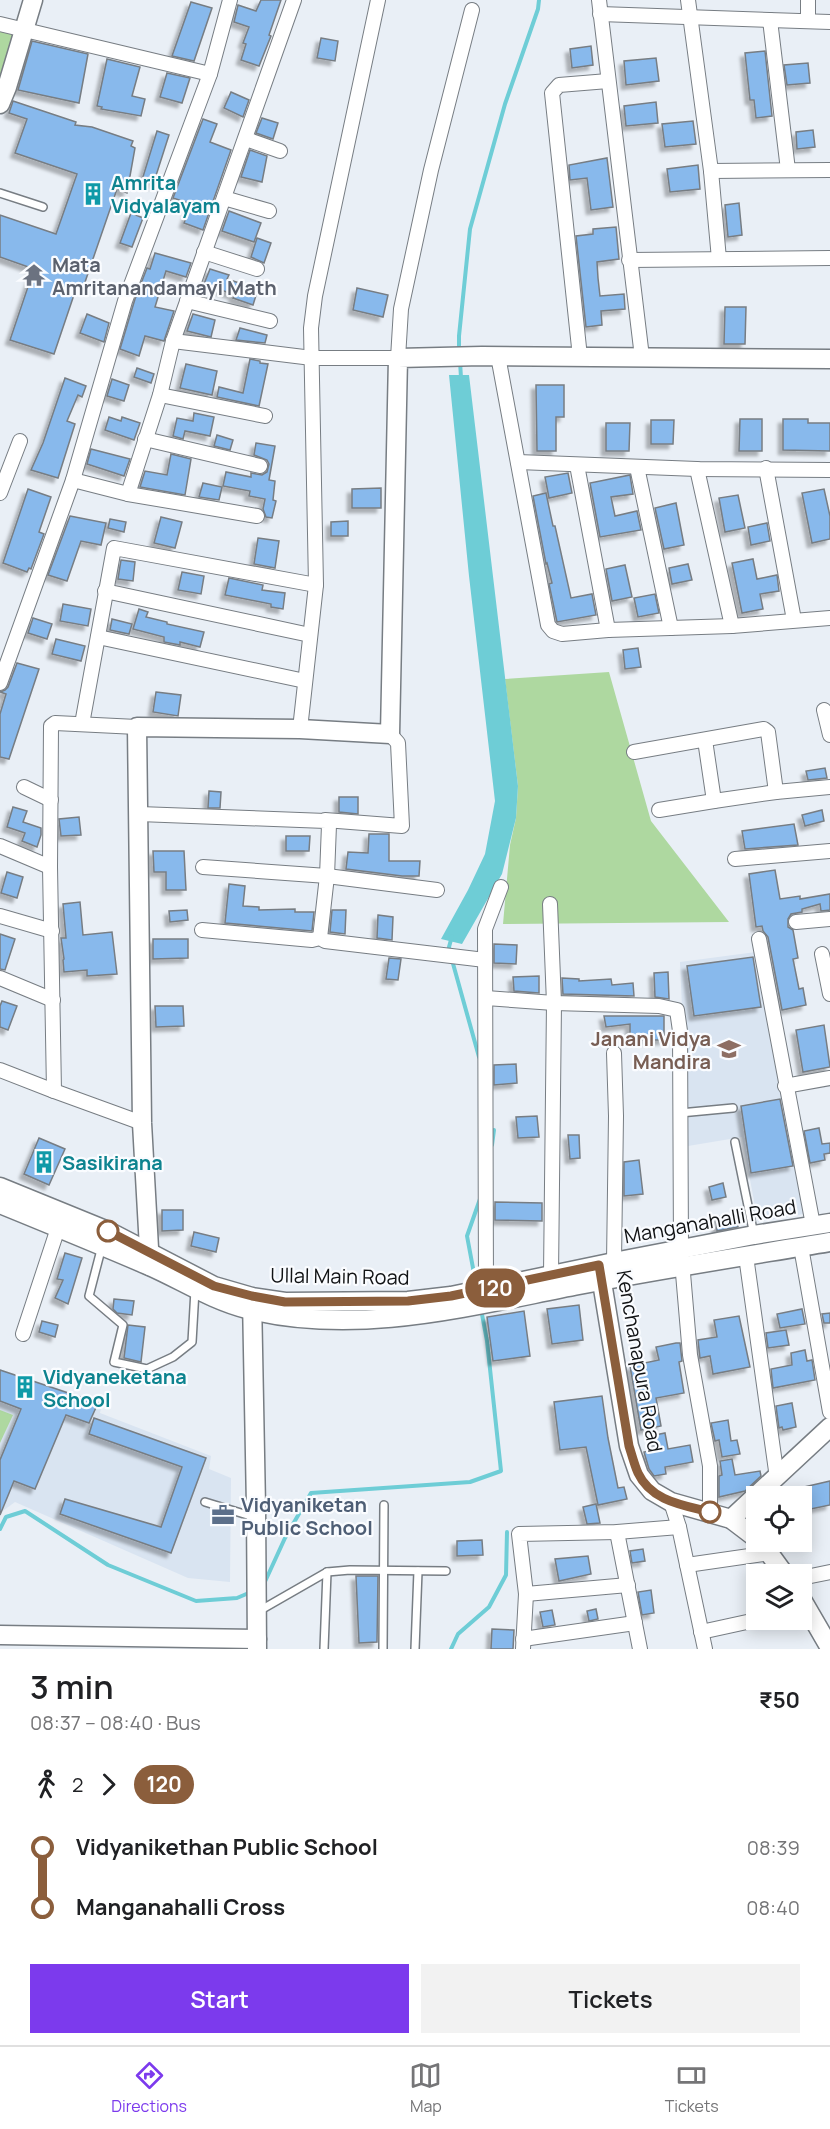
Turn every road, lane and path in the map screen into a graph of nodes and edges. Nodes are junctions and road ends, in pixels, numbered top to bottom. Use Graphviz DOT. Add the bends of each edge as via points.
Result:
graph roads {
  1 [pos="33,0"];
  2 [pos="230,0"];
  3 [pos="294,0"];
  4 [pos="378,0"];
  5 [pos="688,0"];
  6 [pos="808,0"];
  7 [pos="600,7"];
  8 [pos="472,10"];
  9 [pos="689,17"];
  10 [pos="770,20"];
  11 [pos="808,21"];
  12 [pos="830,22"];
  13 [pos="0,24"];
  14 [pos="24,30"];
  15 [pos="210,74"];
  16 [pos="608,81"];
  17 [pos="0,104"];
  18 [pos="246,139"];
  19 [pos="280,151"];
  20 [pos="788,170"];
  21 [pos="830,170"];
  22 [pos="711,171"];
  23 [pos="0,193"];
  24 [pos="224,198"];
  25 [pos="43,207"];
  26 [pos="269,211"];
  27 [pos="204,252"];
  28 [pos="830,258"];
  29 [pos="719,259"];
  30 [pos="629,260"];
  31 [pos="257,269"];
  32 [pos="187,301"];
  33 [pos="270,321"];
  34 [pos="173,341"];
  35 [pos="490,356"];
  36 [pos="580,357"];
  37 [pos="642,357"];
  38 [pos="312,358"];
  39 [pos="398,358"];
  40 [pos="830,359"];
  41 [pos="160,394"];
  42 [pos="265,416"];
  43 [pos="145,439"];
  44 [pos="20,441"];
  45 [pos="518,462"];
  46 [pos="577,465"];
  47 [pos="260,466"];
  48 [pos="637,467"];
  49 [pos="766,468"];
  50 [pos="698,469"];
  51 [pos="830,470"];
  52 [pos="73,480"];
  53 [pos="0,493"];
  54 [pos="128,494"];
  55 [pos="257,516"];
  56 [pos="316,585"];
  57 [pos="105,591"];
  58 [pos="830,618"];
  59 [pos="794,620"];
  60 [pos="732,626"];
  61 [pos="671,628"];
  62 [pos="608,630"];
  63 [pos="310,635"];
  64 [pos="98,637"];
  65 [pos="305,681"];
  66 [pos="0,683"];
  67 [pos="824,710"];
  68 [pos="82,724"];
  69 [pos="137,727"];
  70 [pos="300,729"];
  71 [pos="390,734"];
  72 [pos="830,735"];
  73 [pos="705,740"];
  74 [pos="634,752"];
  75 [pos="24,787"];
  76 [pos="830,787"];
  77 [pos="776,792"];
  78 [pos="51,800"];
  79 [pos="714,801"];
  80 [pos="659,810"];
  81 [pos="139,814"];
  82 [pos="325,820"];
  83 [pos="0,846"];
  84 [pos="830,851"];
  85 [pos="735,859"];
  86 [pos="50,867"];
  87 [pos="203,867"];
  88 [pos="327,876"];
  89 [pos="501,886"];
  90 [pos="437,890"];
  91 [pos="550,904"];
  92 [pos="0,915"];
  93 [pos="830,919"];
  94 [pos="796,922"];
  95 [pos="202,930"];
  96 [pos="52,931"];
  97 [pos="320,938"];
  98 [pos="759,939"];
  99 [pos="822,954"];
  100 [pos="485,960"];
  101 [pos="0,978"];
  102 [pos="830,994"];
  103 [pos="486,998"];
  104 [pos="53,1000"];
  105 [pos="554,1003"];
  106 [pos="614,1053"];
  107 [pos="0,1070"];
  108 [pos="830,1078"];
  109 [pos="785,1086"];
  110 [pos="54,1090"];
  111 [pos="733,1108"];
  112 [pos="680,1113"];
  113 [pos="142,1123"];
  114 [pos="735,1142"];
  115 [pos="0,1187"];
  116 [pos="0,1204"];
  117 [pos="821,1224"];
  118 [pos="58,1228"];
  119 [pos="754,1235"];
  120 [pos="830,1242"];
  121 [pos="102,1246"];
  122 [pos="801,1247"];
  123 [pos="746,1256"];
  124 [pos="681,1258"];
  125 [pos="150,1259"];
  126 [pos="605,1269"];
  127 [pos="551,1275"];
  128 [pos="195,1288"];
  129 [pos="487,1296"];
  130 [pos="252,1303"];
  131 [pos="453,1303"];
  132 [pos="23,1334"];
  133 [pos="824,1337"];
  134 [pos="830,1412"];
  135 [pos="830,1427"];
  136 [pos="777,1478"];
  137 [pos="205,1502"];
  138 [pos="671,1502"];
  139 [pos="384,1505"];
  140 [pos="710,1512"];
  141 [pos="256,1518"];
  142 [pos="731,1519"];
  143 [pos="679,1527"];
  144 [pos="746,1530"];
  145 [pos="617,1532"];
  146 [pos="746,1551"];
  147 [pos="687,1565"];
  148 [pos="384,1570"];
  149 [pos="418,1571"];
  150 [pos="446,1571"];
  151 [pos="327,1572"];
  152 [pos="830,1572"];
  153 [pos="812,1576"];
  154 [pos="628,1585"];
  155 [pos="526,1594"];
  156 [pos="256,1606"];
  157 [pos="812,1619"];
  158 [pos="746,1622"];
  159 [pos="635,1623"];
  160 [pos="701,1632"];
  161 [pos="0,1635"];
  162 [pos="71,1642"];
  163 [pos="169,1643"];
  164 [pos="257,1644"];
  165 [pos="523,1644"];
  166 [pos="830,1648"];
  167 [pos="324,1649"];
  168 [pos="383,1649"];
  169 [pos="415,1649"];
  170 [pos="640,1649"];
  171 [pos="705,1649"];
  1 -- 14 [label="street"];
  2 -- 15 [label="street"];
  3 -- 18 [label="street"];
  4 -- 38 [label="street" via="315,296"];
  5 -- 9 [label="street"];
  6 -- 11 [label="street"];
  7 -- 9 [label="street"];
  7 -- 16 [label="street"];
  8 -- 39 [label="street" via="401,309"];
  9 -- 10 [label="street"];
  9 -- 22 [label="street"];
  10 -- 11 [label="street"];
  10 -- 20 [label="street"];
  11 -- 12 [label="street"];
  13 -- 14 [label="street"];
  14 -- 15 [label="street"];
  14 -- 17 [label="street"];
  15 -- 52 [label="street" via="125,301"];
  16 -- 30 [label="street"];
  16 -- 36 [label="street" via="559,85 552,93"];
  18 -- 19 [label="street"];
  18 -- 24 [label="street"];
  20 -- 21 [label="street"];
  20 -- 22 [label="street"];
  22 -- 29 [label="street"];
  23 -- 25 [label="lane"];
  24 -- 26 [label="street"];
  24 -- 27 [label="street"];
  27 -- 31 [label="street"];
  27 -- 32 [label="street"];
  28 -- 29 [label="street"];
  29 -- 30 [label="street"];
  30 -- 37 [label="street"];
  32 -- 33 [label="street"];
  32 -- 34 [label="street"];
  34 -- 38 [label="street"];
  34 -- 41 [label="street"];
  35 -- 36 [label="street"];
  35 -- 39 [label="street"];
  35 -- 45 [label="street"];
  36 -- 37 [label="street"];
  37 -- 40 [label="street"];
  38 -- 39 [label="street"];
  38 -- 56 [label="street"];
  39 -- 71 [label="street"];
  41 -- 42 [label="street"];
  41 -- 43 [label="street"];
  43 -- 47 [label="street"];
  43 -- 54 [label="street"];
  44 -- 53 [label="street"];
  45 -- 46 [label="street"];
  45 -- 62 [label="street" via="548,625 553,632 562,634"];
  46 -- 48 [label="street"];
  46 -- 62 [label="street"];
  48 -- 50 [label="street"];
  48 -- 61 [label="street"];
  49 -- 50 [label="street"];
  49 -- 51 [label="street"];
  49 -- 59 [label="street"];
  50 -- 60 [label="street"];
  52 -- 54 [label="street"];
  52 -- 66 [label="street"];
  54 -- 55 [label="street"];
  56 -- 57 [label="street" via="114,548"];
  56 -- 63 [label="street"];
  57 -- 63 [label="street"];
  57 -- 64 [label="street"];
  58 -- 59 [label="street"];
  59 -- 60 [label="street"];
  60 -- 61 [label="street"];
  61 -- 62 [label="street"];
  63 -- 65 [label="street"];
  64 -- 65 [label="street"];
  64 -- 68 [label="street"];
  65 -- 70 [label="street"];
  67 -- 72 [label="street"];
  68 -- 69 [label="street"];
  68 -- 78 [label="street" via="51,726"];
  69 -- 70 [label="street"];
  69 -- 81 [label="street"];
  70 -- 71 [label="street"];
  71 -- 82 [label="street" via="398,743 402,826"];
  73 -- 74 [label="street"];
  73 -- 77 [label="street" via="764,729 768,732"];
  73 -- 79 [label="street"];
  75 -- 78 [label="street"];
  76 -- 77 [label="street"];
  77 -- 79 [label="street"];
  78 -- 86 [label="street"];
  79 -- 80 [label="street"];
  81 -- 82 [label="street"];
  81 -- 113 [label="street"];
  82 -- 88 [label="street" via="329,825"];
  83 -- 86 [label="street"];
  84 -- 85 [label="street"];
  86 -- 96 [label="street"];
  87 -- 88 [label="street"];
  88 -- 90 [label="street"];
  88 -- 97 [label="street"];
  89 -- 100 [label="street" via="485,930"];
  91 -- 105 [label="street"];
  92 -- 96 [label="street"];
  93 -- 94 [label="street"];
  95 -- 97 [label="street"];
  96 -- 104 [label="street"];
  97 -- 100 [label="street"];
  98 -- 109 [label="street"];
  99 -- 102 [label="street"];
  100 -- 103 [label="street"];
  101 -- 104 [label="street"];
  103 -- 105 [label="street"];
  103 -- 129 [label="street"];
  104 -- 110 [label="street"];
  105 -- 112 [label="street" via="659,1006 676,1010 680,1031"];
  105 -- 127 [label="street"];
  106 -- 126 [label="street" via="616,1116"];
  107 -- 110 [label="street"];
  108 -- 109 [label="street"];
  109 -- 117 [label="street"];
  110 -- 113 [label="street"];
  111 -- 112 [label="lane"];
  112 -- 124 [label="street"];
  113 -- 125 [label="street"];
  114 -- 119 [label="lane"];
  115 -- 125 [label="street, Ullal Main Road" via="108,1231"];
  116 -- 118 [label="street, Ullal Main Road"];
  117 -- 119 [label="street, Manganahalli Road"];
  118 -- 121 [label="street, Ullal Main Road"];
  118 -- 132 [label="street"];
  119 -- 124 [label="street, Manganahalli Road"];
  120 -- 122 [label="street, Manganahalli Road"];
  121 -- 125 [label="street, Ullal Main Road"];
  121 -- 128 [label="lane" via="89,1296 123,1325 114,1362 147,1369 173,1357 192,1342"];
  122 -- 123 [label="street, Manganahalli Road"];
  122 -- 133 [label="street"];
  123 -- 124 [label="street, Manganahalli Road"];
  123 -- 136 [label="street"];
  124 -- 126 [label="street, Manganahalli Road"];
  124 -- 140 [label="street" via="690,1354 710,1466"];
  125 -- 128 [label="street, Ullal Main Road"];
  125 -- 130 [label="street, Ullal Main Road"];
  126 -- 127 [label="street, Kenchanapura Road"];
  126 -- 129 [label="street"];
  126 -- 138 [label="street, Kenchanapura Road" via="629,1446 639,1474 652,1491"];
  127 -- 129 [label="street, Kenchanapura Road"];
  128 -- 130 [label="street, Ullal Main Road" via="231,1304"];
  129 -- 131 [label="street, Kenchanapura Road"];
  130 -- 131 [label="street, Ullal Main Road"];
  130 -- 141 [label="street"];
  133 -- 134 [label="street"];
  135 -- 136 [label="street"];
  136 -- 142 [label="street"];
  137 -- 141 [label="lane"];
  138 -- 140 [label="street, Kenchanapura Road"];
  138 -- 143 [label="street"];
  139 -- 148 [label="lane"];
  140 -- 142 [label="street, Kenchanapura Road"];
  141 -- 156 [label="street"];
  142 -- 144 [label="street, Kenchanapura Road"];
  143 -- 145 [label="street"];
  143 -- 147 [label="street"];
  145 -- 154 [label="street"];
  145 -- 155 [label="street" via="519,1534"];
  146 -- 147 [label="street"];
  147 -- 160 [label="street"];
  148 -- 149 [label="lane"];
  148 -- 151 [label="lane"];
  148 -- 168 [label="lane"];
  149 -- 150 [label="lane"];
  149 -- 169 [label="lane"];
  151 -- 156 [label="lane"];
  151 -- 167 [label="lane"];
  152 -- 153 [label="street"];
  154 -- 155 [label="street"];
  154 -- 159 [label="street"];
  155 -- 165 [label="street"];
  156 -- 164 [label="street"];
  157 -- 166 [label="street"];
  158 -- 160 [label="street"];
  159 -- 165 [label="street"];
  159 -- 170 [label="street"];
  160 -- 171 [label="street"];
  161 -- 162 [label="street"];
  162 -- 163 [label="street"];
  163 -- 164 [label="street"];
}
